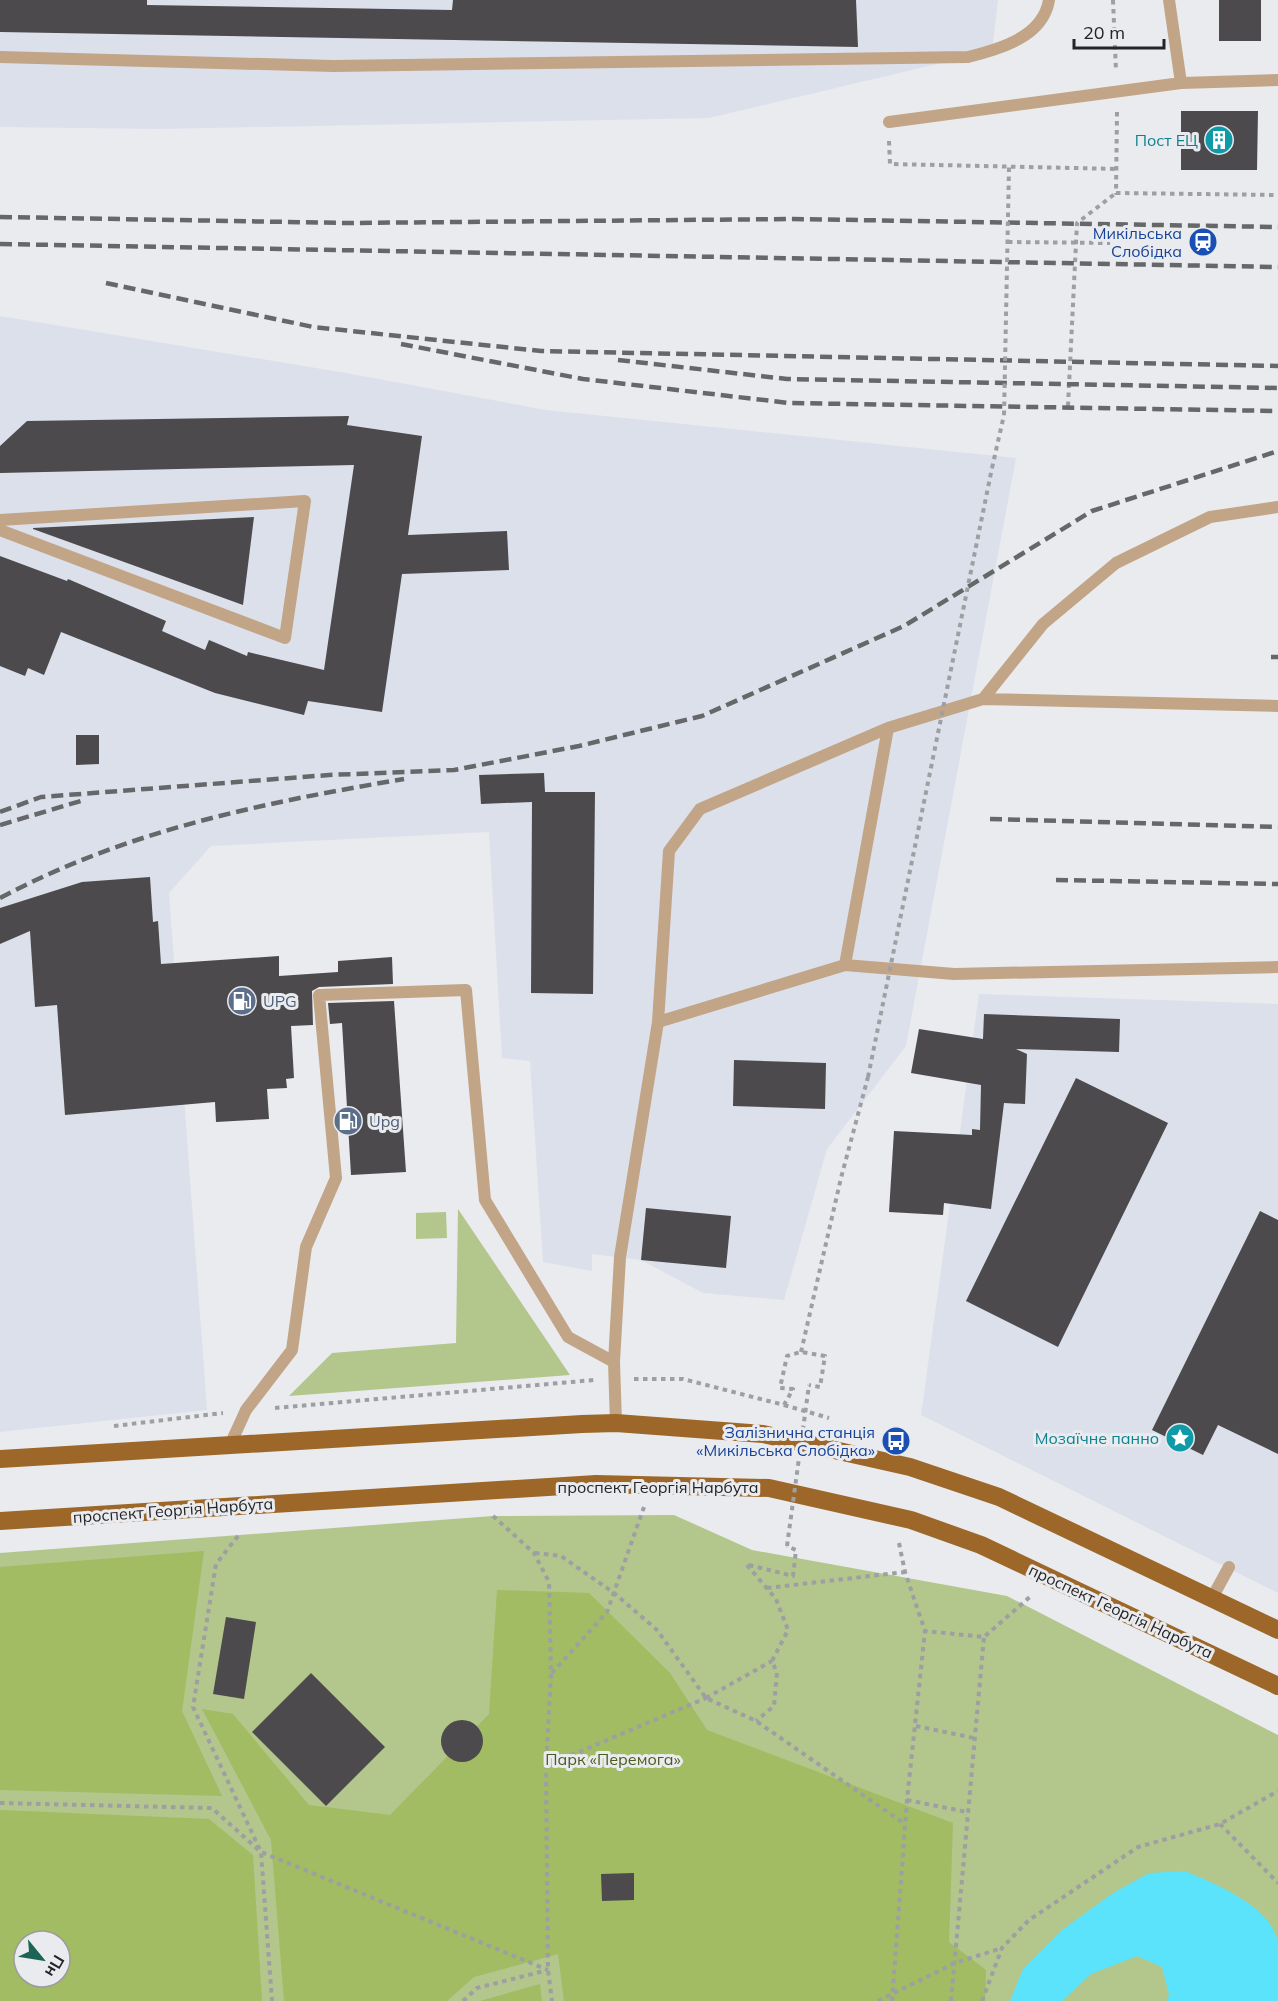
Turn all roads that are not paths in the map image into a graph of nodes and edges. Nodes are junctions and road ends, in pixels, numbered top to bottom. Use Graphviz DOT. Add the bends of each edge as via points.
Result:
graph roads {
  1 [pos="1049,0"];
  2 [pos="1169,0"];
  3 [pos="0,57"];
  4 [pos="1278,80"];
  5 [pos="1181,83"];
  6 [pos="889,122"];
  7 [pos="1278,507"];
  8 [pos="0,520"];
  9 [pos="0,530"];
  10 [pos="983,699"];
  11 [pos="1278,706"];
  12 [pos="888,728"];
  13 [pos="845,965"];
  14 [pos="1278,966"];
  15 [pos="658,1022"];
  16 [pos="614,1362"];
  17 [pos="616,1423"];
  18 [pos="230,1445"];
  19 [pos="0,1459"];
  20 [pos="0,1521"];
  21 [pos="1229,1567"];
  22 [pos="1212,1598"];
  23 [pos="1278,1630"];
  24 [pos="1278,1686"];
  1 -- 3 [label="lane" via="1046,14 1029,31 1006,47 968,57 333,66"];
  2 -- 5 [label="lane"];
  4 -- 5 [label="lane"];
  5 -- 6 [label="lane"];
  7 -- 10 [label="lane" via="1210,517 1116,563 1043,624"];
  8 -- 9 [label="lane" via="305,501 285,638"];
  10 -- 11 [label="lane"];
  10 -- 12 [label="lane"];
  12 -- 13 [label="lane"];
  12 -- 15 [label="lane" via="700,809 669,851"];
  13 -- 14 [label="lane" via="954,974"];
  13 -- 15 [label="lane"];
  15 -- 16 [label="lane" via="620,1257"];
  16 -- 17 [label="lane"];
  16 -- 18 [label="lane" via="568,1337 485,1200 465,990 319,994 336,1178 306,1247 292,1350 246,1410"];
  17 -- 18 [label="main road"];
  17 -- 22 [label="main road" via="764,1434 910,1467 999,1497"];
  18 -- 19 [label="main road"];
  20 -- 24 [label="main road, проспект Георгія Нарбута" via="596,1484 769,1488 911,1520 981,1545"];
  21 -- 22 [label="lane"];
  22 -- 23 [label="main road"];
}
